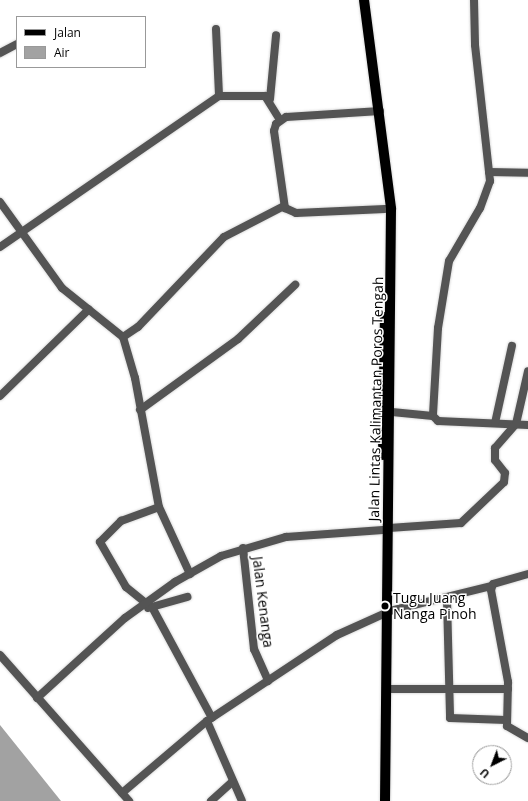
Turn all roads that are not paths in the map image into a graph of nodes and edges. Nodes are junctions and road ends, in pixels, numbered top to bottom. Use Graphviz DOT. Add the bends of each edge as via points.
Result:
graph roads {
  1 [pos="358,0"];
  2 [pos="364,0"];
  3 [pos="474,0"];
  4 [pos="216,29"];
  5 [pos="276,35"];
  6 [pos="16,45"];
  7 [pos="0,53"];
  8 [pos="219,96"];
  9 [pos="270,99"];
  10 [pos="377,111"];
  11 [pos="280,120"];
  12 [pos="489,172"];
  13 [pos="528,172"];
  14 [pos="0,202"];
  15 [pos="284,206"];
  16 [pos="385,210"];
  17 [pos="20,233"];
  18 [pos="0,247"];
  19 [pos="295,285"];
  20 [pos="89,309"];
  21 [pos="123,337"];
  22 [pos="512,346"];
  23 [pos="528,371"];
  24 [pos="0,396"];
  25 [pos="140,410"];
  26 [pos="392,412"];
  27 [pos="433,416"];
  28 [pos="495,423"];
  29 [pos="516,424"];
  30 [pos="528,426"];
  31 [pos="159,507"];
  32 [pos="386,529"];
  33 [pos="243,548"];
  34 [pos="190,574"];
  35 [pos="528,574"];
  36 [pos="491,586"];
  37 [pos="187,597"];
  38 [pos="447,600"];
  39 [pos="152,604"];
  40 [pos="386,613"];
  41 [pos="0,655"];
  42 [pos="268,681"];
  43 [pos="388,689"];
  44 [pos="508,689"];
  45 [pos="448,690"];
  46 [pos="37,698"];
  47 [pos="209,719"];
  48 [pos="506,720"];
  49 [pos="528,738"];
  50 [pos="232,782"];
  51 [pos="122,793"];
  52 [pos="129,801"];
  53 [pos="211,801"];
  54 [pos="242,801"];
  55 [pos="380,801"];
  56 [pos="386,801"];
  1 -- 10 [label="main road, Jalan Lintas Kalimantan Poros Tengah"];
  2 -- 10 [label="main road, Jalan Lintas Kalimantan Poros Tengah"];
  3 -- 12 [label="street" via="475,45"];
  4 -- 8 [label="street"];
  5 -- 9 [label="street"];
  6 -- 7 [label="street"];
  8 -- 9 [label="street" via="254,93"];
  8 -- 17 [label="street"];
  9 -- 11 [label="street"];
  10 -- 11 [label="street"];
  10 -- 16 [label="main road, Jalan Lintas Kalimantan Poros Tengah"];
  10 -- 26 [label="main road, Jalan Lintas Kalimantan Poros Tengah" via="391,209"];
  11 -- 15 [label="street" via="274,131"];
  12 -- 13 [label="street"];
  12 -- 27 [label="street" via="488,190 480,208 449,260 438,328"];
  14 -- 17 [label="street"];
  15 -- 16 [label="street" via="296,213"];
  15 -- 21 [label="street" via="224,237 138,327"];
  16 -- 32 [label="main road, Jalan Lintas Kalimantan Poros Tengah"];
  17 -- 18 [label="street"];
  17 -- 20 [label="street" via="62,288"];
  19 -- 25 [label="street" via="238,339"];
  20 -- 21 [label="street"];
  20 -- 24 [label="street"];
  21 -- 25 [label="street"];
  22 -- 28 [label="street"];
  23 -- 29 [label="street"];
  25 -- 31 [label="street"];
  26 -- 27 [label="street"];
  26 -- 32 [label="main road, Jalan Lintas Kalimantan Poros Tengah"];
  27 -- 28 [label="street" via="438,421"];
  28 -- 29 [label="street"];
  29 -- 30 [label="street"];
  29 -- 32 [label="street" via="495,448 495,460 506,478 504,482 468,518 452,526"];
  31 -- 34 [label="street"];
  31 -- 39 [label="street" via="121,521 100,542 126,587"];
  32 -- 33 [label="street" via="286,537"];
  32 -- 40 [label="main road, Jalan Lintas Kalimantan Poros Tengah"];
  33 -- 34 [label="street"];
  33 -- 42 [label="street, Jalan Kenanga" via="254,649"];
  34 -- 39 [label="street" via="175,582"];
  35 -- 36 [label="street"];
  36 -- 38 [label="street"];
  36 -- 44 [label="street"];
  37 -- 39 [label="street"];
  38 -- 40 [label="street"];
  38 -- 45 [label="street"];
  39 -- 46 [label="street" via="137,610"];
  39 -- 47 [label="street"];
  40 -- 42 [label="street" via="337,635"];
  40 -- 43 [label="main road, Jalan Lintas Kalimantan Poros Tengah"];
  40 -- 55 [label="main road, Jalan Lintas Kalimantan Poros Tengah"];
  41 -- 46 [label="street"];
  42 -- 47 [label="street"];
  43 -- 45 [label="street"];
  43 -- 56 [label="main road, Jalan Lintas Kalimantan Poros Tengah"];
  44 -- 45 [label="street"];
  44 -- 48 [label="street"];
  45 -- 48 [label="street" via="450,718"];
  46 -- 51 [label="street"];
  47 -- 50 [label="street"];
  47 -- 51 [label="street"];
  48 -- 49 [label="street" via="510,730"];
  50 -- 53 [label="street"];
  50 -- 54 [label="street"];
  51 -- 52 [label="street"];
}
